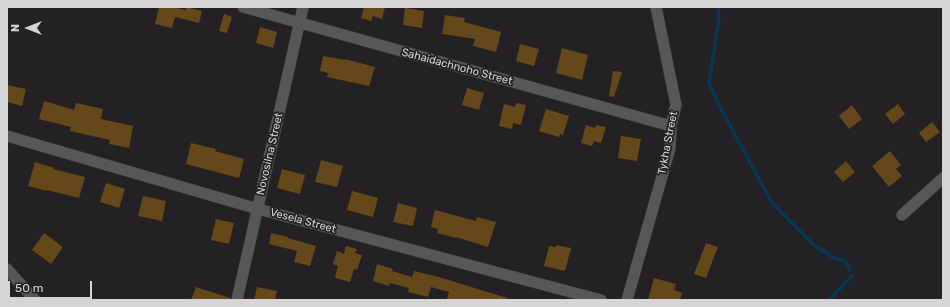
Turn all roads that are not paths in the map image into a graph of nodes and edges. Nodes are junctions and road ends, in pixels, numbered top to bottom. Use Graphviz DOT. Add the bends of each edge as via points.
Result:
graph roads {
  1 [pos="243,7"];
  2 [pos="303,7"];
  3 [pos="656,7"];
  4 [pos="300,23"];
  5 [pos="671,126"];
  6 [pos="7,136"];
  7 [pos="943,178"];
  8 [pos="258,209"];
  9 [pos="902,215"];
  10 [pos="7,268"];
  11 [pos="35,300"];
  12 [pos="237,300"];
  13 [pos="601,300"];
  14 [pos="627,300"];
  1 -- 4 [label="street, Sahaidachnoho Street"];
  2 -- 4 [label="street, Novosilna Street"];
  3 -- 5 [label="street, Tykha Street" via="676,105"];
  4 -- 5 [label="street, Sahaidachnoho Street"];
  4 -- 8 [label="street, Novosilna Street"];
  5 -- 14 [label="street, Tykha Street" via="670,148"];
  6 -- 8 [label="street, Vesela Street"];
  7 -- 9 [label="street"];
  8 -- 12 [label="street, Novosilna Street"];
  8 -- 13 [label="street, Vesela Street"];
  10 -- 11 [label="street"];
}
